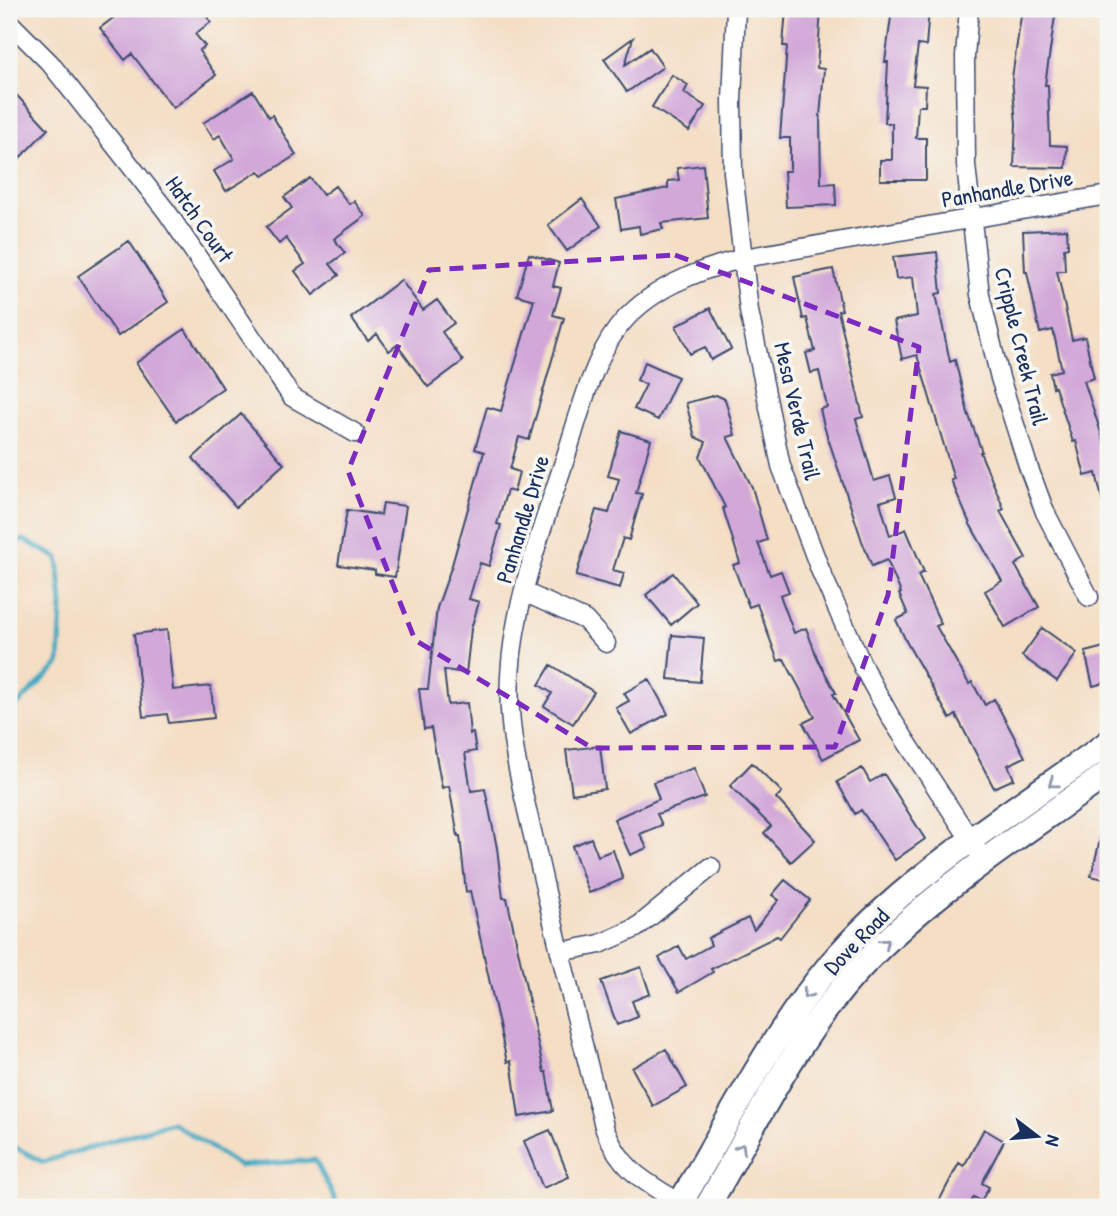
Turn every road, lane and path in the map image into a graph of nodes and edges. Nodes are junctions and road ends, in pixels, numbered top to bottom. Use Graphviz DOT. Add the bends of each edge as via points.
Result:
graph roads {
  1 [pos="736,9"];
  2 [pos="969,9"];
  3 [pos="9,22"];
  4 [pos="1108,195"];
  5 [pos="971,219"];
  6 [pos="744,258"];
  7 [pos="355,433"];
  8 [pos="524,592"];
  9 [pos="1089,597"];
  10 [pos="606,643"];
  11 [pos="1108,743"];
  12 [pos="1108,774"];
  13 [pos="971,841"];
  14 [pos="986,861"];
  15 [pos="710,867"];
  16 [pos="559,952"];
  17 [pos="679,1205"];
  18 [pos="707,1207"];
  1 -- 6 [label="street, Mesa Verde Trail" via="733,172"];
  2 -- 5 [label="street, Cripple Creek Trail" via="966,165"];
  3 -- 7 [label="street, Hatch Court" via="50,63 167,212 292,397"];
  4 -- 5 [label="street, Panhandle Drive"];
  5 -- 6 [label="street, Panhandle Drive"];
  5 -- 9 [label="street, Cripple Creek Trail" via="980,295 1000,377 1045,512"];
  6 -- 8 [label="street, Panhandle Drive" via="656,294 616,329 586,394"];
  6 -- 13 [label="street, Mesa Verde Trail" via="749,311 781,466 821,572 864,669"];
  8 -- 10 [label="street" via="585,620"];
  8 -- 16 [label="street, Panhandle Drive" via="514,639 510,711 518,770"];
  11 -- 13 [label="main road, Dove Road, one-way"];
  12 -- 14 [label="main road, Dove Road"];
  13 -- 14 [label="street, Mesa Verde Trail"];
  13 -- 17 [label="main road, Dove Road, one-way" via="864,928 831,963 774,1041"];
  18 -- 14 [label="main road, Dove Road, one-way" via="795,1055 850,979 881,946"];
  15 -- 16 [label="street" via="636,928 600,944"];
  16 -- 17 [label="street, Panhandle Drive" via="612,1148 622,1163"];
}
